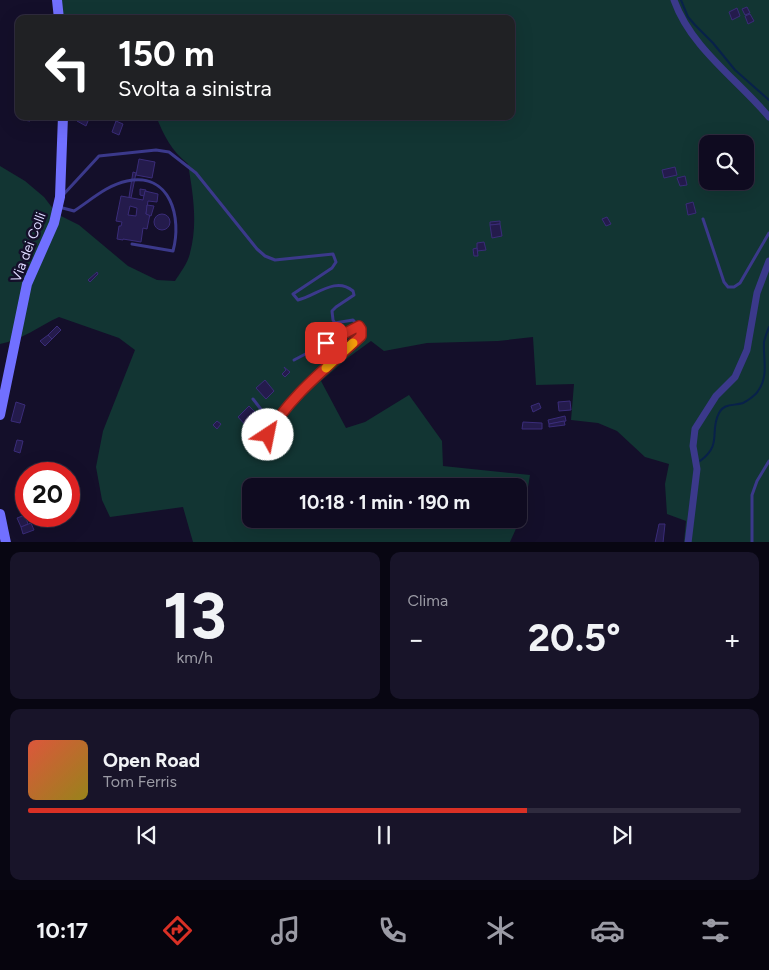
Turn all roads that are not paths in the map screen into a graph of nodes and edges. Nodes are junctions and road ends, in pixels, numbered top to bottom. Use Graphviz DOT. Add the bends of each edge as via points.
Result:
graph roads {
  1 [pos="57,0"];
  2 [pos="674,0"];
  3 [pos="59,15"];
  4 [pos="769,117"];
  5 [pos="63,120"];
  6 [pos="59,202"];
  7 [pos="703,219"];
  8 [pos="769,234"];
  9 [pos="132,244"];
  10 [pos="769,261"];
  11 [pos="359,326"];
  12 [pos="294,360"];
  13 [pos="253,399"];
  14 [pos="0,415"];
  15 [pos="769,461"];
  16 [pos="0,514"];
  17 [pos="6,542"];
  18 [pos="688,542"];
  19 [pos="752,542"];
  1 -- 3 [label="main road"];
  2 -- 4 [label="street" via="694,38"];
  5 -- 6 [label="main road, Via dei Colli"];
  6 -- 9 [label="lane" via="74,211 103,190 127,181 143,180 158,185 166,192 176,220 177,237 173,251"];
  6 -- 11 [label="lane" via="99,156 156,150 169,152 196,173 265,256 275,260 333,254 336,262 332,268 293,294 294,297 304,299 319,290 338,285 348,287 354,295 336,307 332,312 333,320 335,323 353,320"];
  6 -- 14 [label="main road, Via dei Colli" via="54,223 27,284"];
  7 -- 8 [label="lane" via="728,287 740,283"];
  10 -- 18 [label="street" via="756,294 748,350 735,376 716,396 695,429 693,446 697,469"];
  11 -- 12 [label="lane"];
  11 -- 13 [label="lane" via="361,336 291,403 273,425 260,449 257,434 263,412"];
  15 -- 19 [label="lane" via="752,495"];
  16 -- 17 [label="main road"];
}
